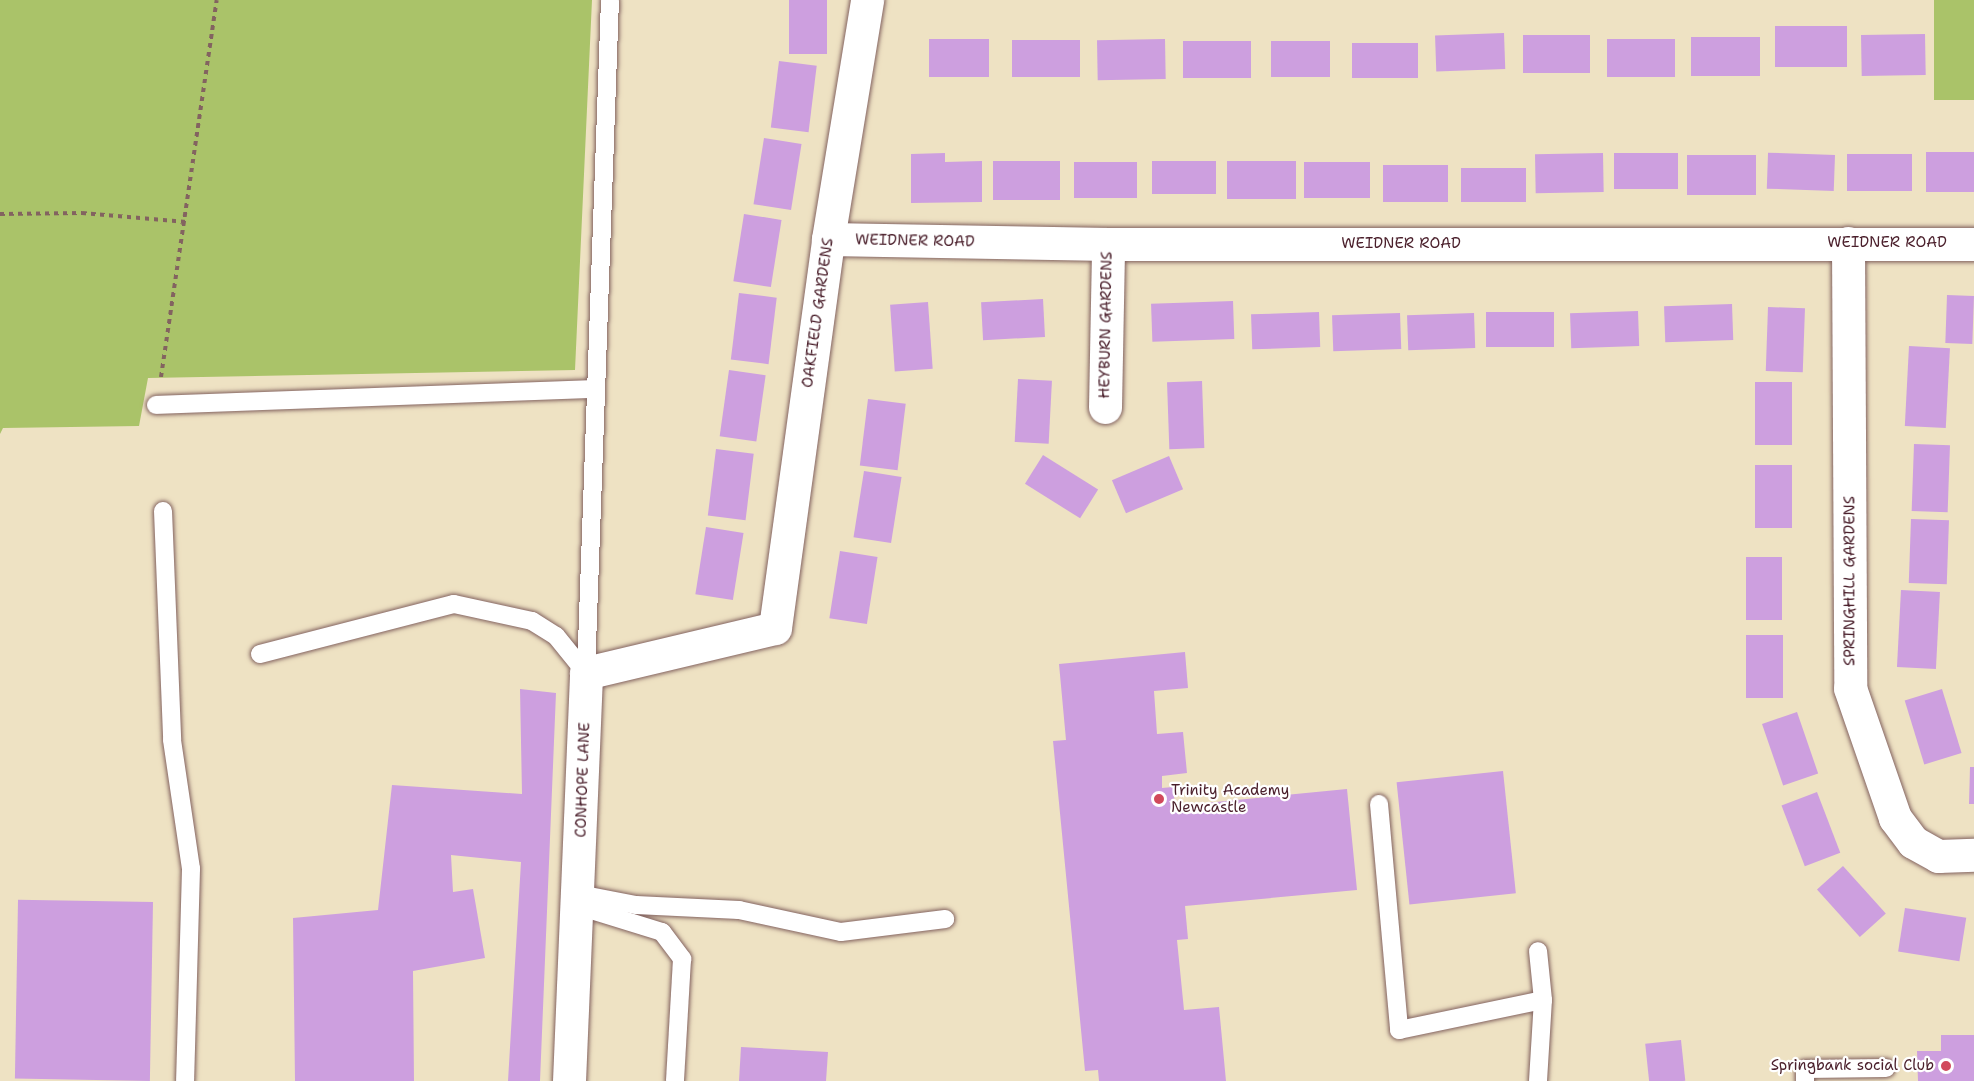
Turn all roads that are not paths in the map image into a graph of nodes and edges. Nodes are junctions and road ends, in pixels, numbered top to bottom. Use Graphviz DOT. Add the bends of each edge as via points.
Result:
graph roads {
  1 [pos="610,0"];
  2 [pos="867,0"];
  3 [pos="828,239"];
  4 [pos="1848,243"];
  5 [pos="1108,244"];
  6 [pos="1974,244"];
  7 [pos="594,389"];
  8 [pos="156,405"];
  9 [pos="1105,407"];
  10 [pos="163,511"];
  11 [pos="260,654"];
  12 [pos="586,673"];
  13 [pos="1379,804"];
  14 [pos="1974,855"];
  15 [pos="579,900"];
  16 [pos="945,919"];
  17 [pos="1538,951"];
  18 [pos="1543,1000"];
  19 [pos="1886,1068"];
  20 [pos="185,1081"];
  21 [pos="569,1081"];
  22 [pos="675,1081"];
  23 [pos="1538,1081"];
  24 [pos="1805,1081"];
  1 -- 7 [label="lane"];
  2 -- 3 [label="street, OAKFIELD GARDENS"];
  3 -- 5 [label="street, WEIDNER ROAD"];
  3 -- 12 [label="street, OAKFIELD GARDENS" via="775,628"];
  4 -- 5 [label="street, WEIDNER ROAD"];
  4 -- 6 [label="street, WEIDNER ROAD"];
  4 -- 14 [label="street, SPRINGHILL GARDENS" via="1850,688 1895,818 1913,842 1938,856"];
  5 -- 9 [label="street, HEYBURN GARDENS"];
  7 -- 8 [label="lane"];
  7 -- 12 [label="lane"];
  10 -- 20 [label="lane" via="172,740 191,869"];
  11 -- 12 [label="lane" via="454,604 532,621 556,636"];
  12 -- 15 [label="street, CONHOPE LANE"];
  13 -- 18 [label="lane" via="1398,1030"];
  15 -- 16 [label="lane" via="739,910 841,932"];
  15 -- 21 [label="street, CONHOPE LANE"];
  15 -- 22 [label="lane" via="662,932 682,959"];
  17 -- 18 [label="lane"];
  18 -- 23 [label="lane"];
  19 -- 24 [label="lane" via="1805,1069"];
}
